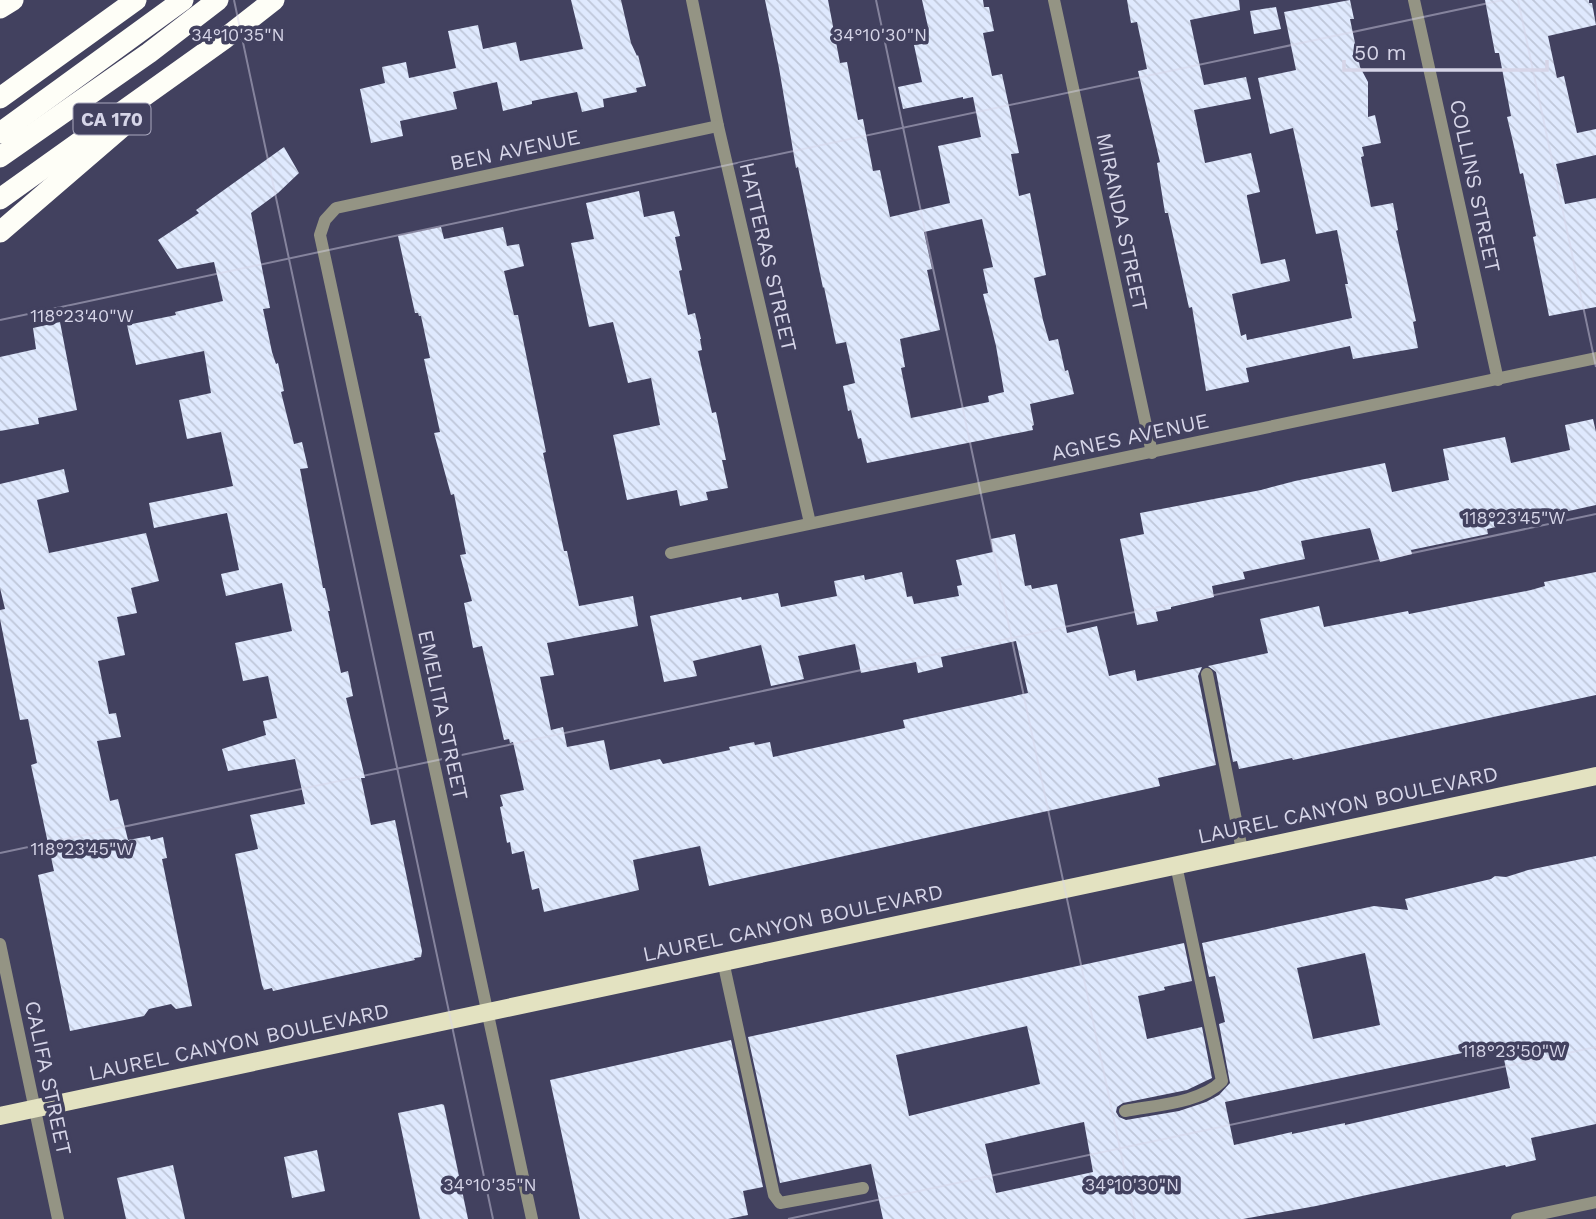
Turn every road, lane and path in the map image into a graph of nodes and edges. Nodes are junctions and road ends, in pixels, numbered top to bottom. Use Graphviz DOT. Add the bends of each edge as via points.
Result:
graph roads {
  1 [pos="13,0"];
  2 [pos="136,0"];
  3 [pos="183,0"];
  4 [pos="218,0"];
  5 [pos="274,0"];
  6 [pos="692,0"];
  7 [pos="1054,0"];
  8 [pos="1414,0"];
  9 [pos="0,8"];
  10 [pos="225,39"];
  11 [pos="0,98"];
  12 [pos="718,126"];
  13 [pos="0,132"];
  14 [pos="0,157"];
  15 [pos="0,199"];
  16 [pos="325,220"];
  17 [pos="0,232"];
  18 [pos="1596,358"];
  19 [pos="1498,380"];
  20 [pos="1152,453"];
  21 [pos="810,523"];
  22 [pos="671,553"];
  23 [pos="1206,674"];
  24 [pos="1596,776"];
  25 [pos="1242,850"];
  26 [pos="1176,865"];
  27 [pos="0,944"];
  28 [pos="723,961"];
  29 [pos="487,1012"];
  30 [pos="34,1109"];
  31 [pos="1125,1111"];
  32 [pos="0,1116"];
  33 [pos="863,1188"];
  34 [pos="1596,1202"];
  35 [pos="58,1219"];
  36 [pos="531,1219"];
  37 [pos="1517,1219"];
  1 -- 9 [label="highway"];
  2 -- 11 [label="highway"];
  3 -- 13 [label="highway"];
  4 -- 14 [label="highway"];
  5 -- 10 [label="highway, CA 170"];
  6 -- 12 [label="street, HATTERAS STREET"];
  7 -- 20 [label="street, MIRANDA STREET"];
  8 -- 19 [label="street, COLLINS STREET"];
  10 -- 15 [label="highway, CA 170"];
  10 -- 17 [label="highway"];
  12 -- 16 [label="street, BEN AVENUE" via="336,208"];
  12 -- 21 [label="street, HATTERAS STREET"];
  16 -- 29 [label="street, EMELITA STREET" via="320,235"];
  18 -- 19 [label="street, AGNES AVENUE"];
  19 -- 20 [label="street, AGNES AVENUE"];
  20 -- 21 [label="street, AGNES AVENUE"];
  21 -- 22 [label="street, AGNES AVENUE"];
  23 -- 25 [label="street"];
  24 -- 25 [label="main road, LAUREL CANYON BOULEVARD"];
  25 -- 26 [label="main road, LAUREL CANYON BOULEVARD"];
  26 -- 28 [label="main road, LAUREL CANYON BOULEVARD"];
  26 -- 31 [label="street" via="1222,1081 1200,1096"];
  27 -- 30 [label="street, CALIFA STREET"];
  28 -- 29 [label="main road, LAUREL CANYON BOULEVARD"];
  28 -- 33 [label="street" via="774,1195 780,1203"];
  29 -- 30 [label="main road, LAUREL CANYON BOULEVARD"];
  29 -- 36 [label="street, EMELITA STREET"];
  30 -- 32 [label="main road, LAUREL CANYON BOULEVARD"];
  30 -- 35 [label="street, CALIFA STREET"];
  34 -- 37 [label="street"];
}
